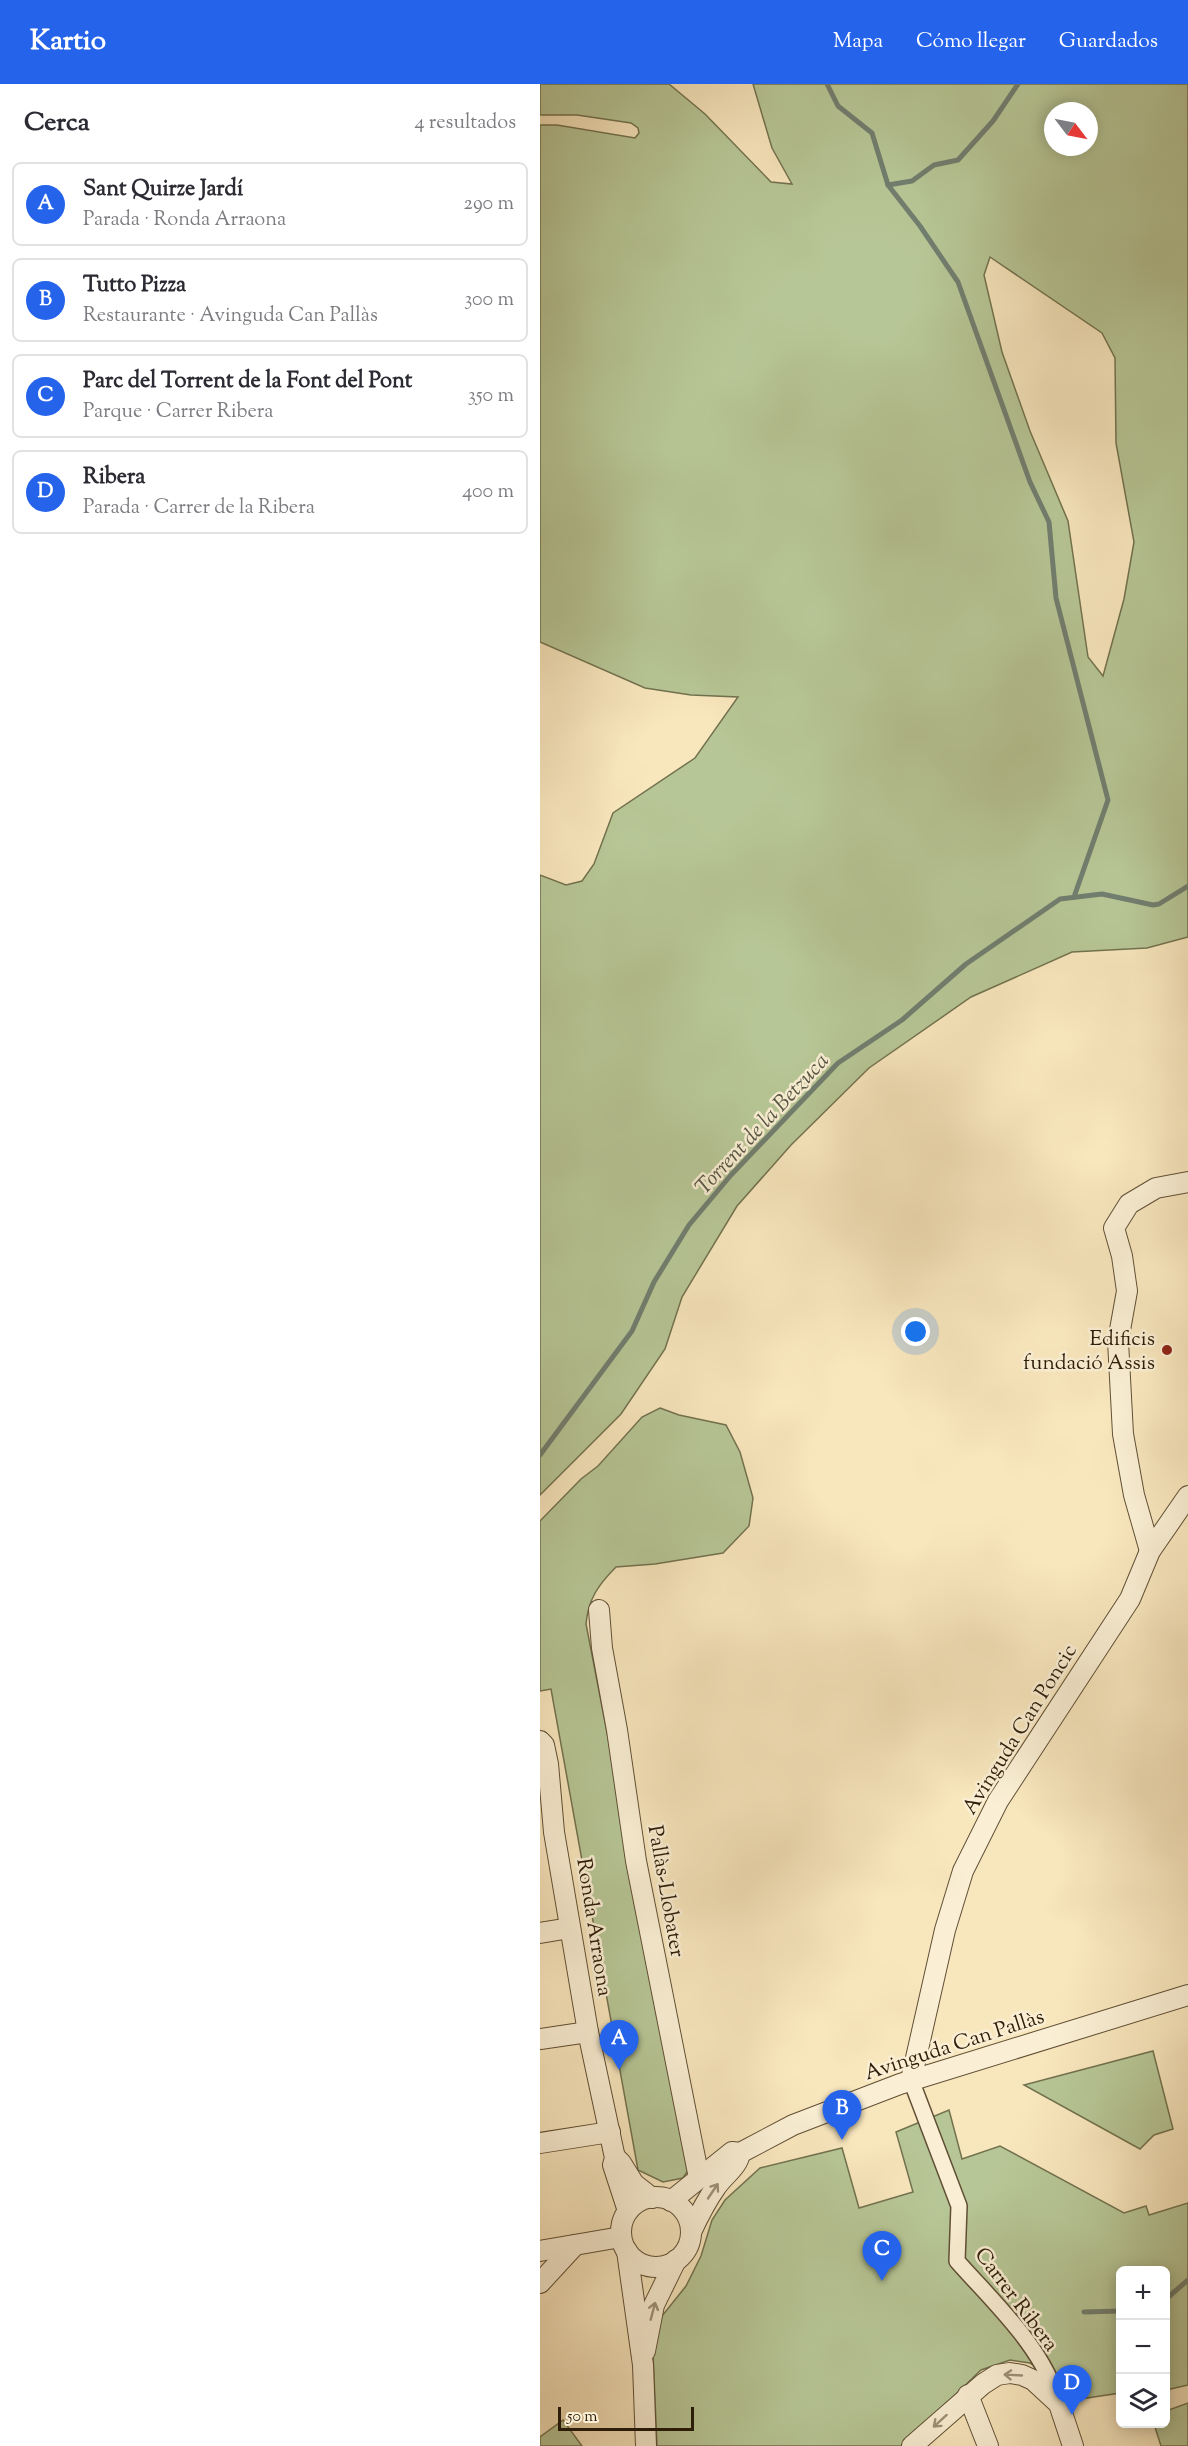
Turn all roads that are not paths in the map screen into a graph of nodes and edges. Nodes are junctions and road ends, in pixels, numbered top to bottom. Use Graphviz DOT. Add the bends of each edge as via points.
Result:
graph roads {
  1 [pos="1188,1182"];
  2 [pos="1188,1496"];
  3 [pos="1150,1551"];
  4 [pos="599,1610"];
  5 [pos="540,1741"];
  6 [pos="547,1833"];
  7 [pos="570,1928"];
  8 [pos="540,1933"];
  9 [pos="1188,1995"];
  10 [pos="588,2032"];
  11 [pos="540,2039"];
  12 [pos="911,2080"];
  13 [pos="610,2132"];
  14 [pos="540,2143"];
  15 [pos="740,2153"];
  16 [pos="615,2158"];
  17 [pos="699,2178"];
  18 [pos="662,2199"];
  19 [pos="628,2211"];
  20 [pos="691,2232"];
  21 [pos="624,2244"];
  22 [pos="575,2245"];
  23 [pos="540,2251"];
  24 [pos="676,2260"];
  25 [pos="540,2283"];
  26 [pos="643,2365"];
  27 [pos="968,2395"];
  28 [pos="1059,2404"];
  29 [pos="646,2446"];
  30 [pos="912,2446"];
  31 [pos="988,2446"];
  32 [pos="1073,2446"];
  1 -- 3 [label="street" via="1156,1188 1129,1204 1114,1228 1127,1291 1118,1341 1123,1434"];
  2 -- 3 [label="street, Avinguda Can Poncic"];
  3 -- 12 [label="street, Avinguda Can Poncic" via="1130,1599 998,1801 963,1871 945,1930"];
  4 -- 17 [label="street, Pallàs-Llobater" via="638,1872"];
  5 -- 6 [label="street, Ronda Arraona" via="548,1764"];
  6 -- 7 [label="street, Ronda Arraona"];
  7 -- 8 [label="street"];
  7 -- 10 [label="street, Ronda Arraona"];
  9 -- 12 [label="street, Avinguda Can Pallàs"];
  10 -- 11 [label="street"];
  10 -- 13 [label="street, Ronda Arraona"];
  12 -- 15 [label="street, Avinguda Can Pallàs" via="793,2125"];
  12 -- 28 [label="street, Carrer Ribera" via="959,2205 957,2261 1029,2344 1053,2383"];
  13 -- 14 [label="street"];
  13 -- 16 [label="street, Ronda Arraona"];
  15 -- 17 [label="street, Avinguda Can Pallàs" via="732,2152"];
  20 -- 15 [label="street, Avinguda Can Pallàs, one-way" via="707,2199 739,2161"];
  16 -- 18 [label="street, Ronda Arraona" via="634,2184"];
  16 -- 19 [label="street, Ronda Arraona" via="613,2165"];
  17 -- 18 [label="street, Avinguda Can Pallàs"];
  18 -- 19 [label="street" via="643,2200"];
  18 -- 20 [label="street, Ronda Arraona" via="686,2214"];
  19 -- 21 [label="street" via="624,2218"];
  20 -- 24 [label="street" via="687,2248"];
  21 -- 22 [label="street"];
  21 -- 24 [label="street" via="638,2262 653,2267"];
  21 -- 26 [label="street"];
  22 -- 23 [label="street"];
  22 -- 25 [label="street"];
  26 -- 24 [label="street, one-way" via="654,2305"];
  26 -- 29 [label="street"];
  28 -- 27 [label="street, one-way" via="1033,2380 1010,2373 997,2375"];
  27 -- 30 [label="street, one-way"];
  27 -- 31 [label="street"];
  28 -- 32 [label="street"];
}
